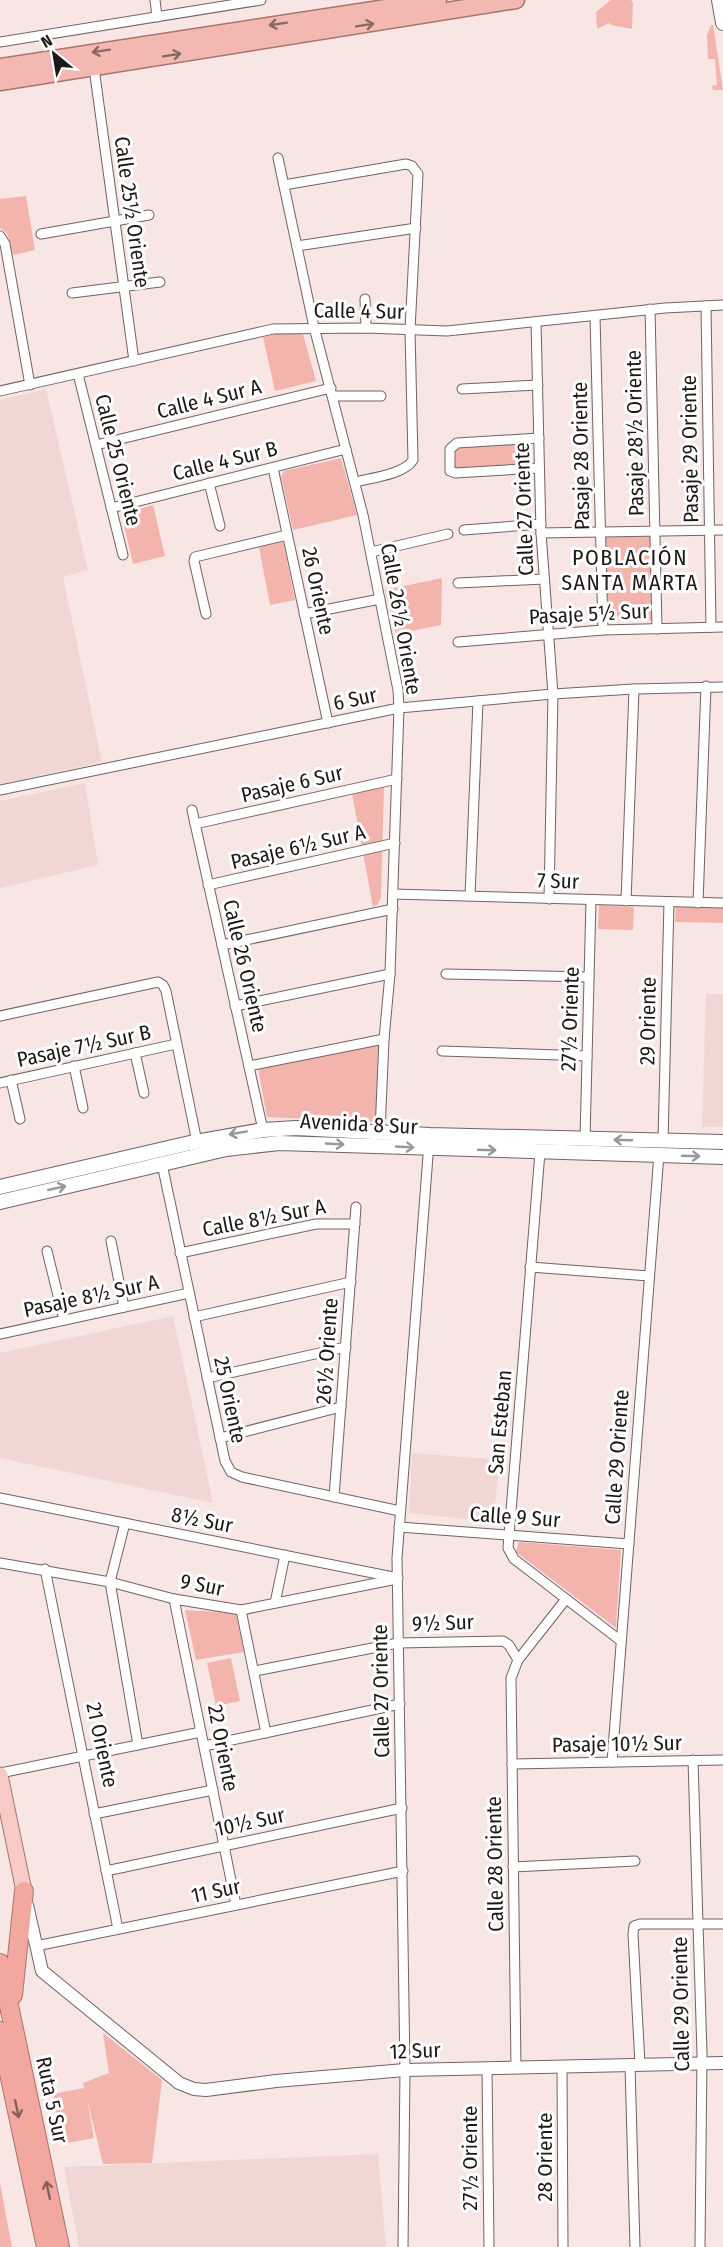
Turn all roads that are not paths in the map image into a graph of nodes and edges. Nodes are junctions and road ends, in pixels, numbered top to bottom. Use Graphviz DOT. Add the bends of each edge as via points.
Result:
graph roads {
  1 [pos="155,0"];
  2 [pos="261,0"];
  3 [pos="372,0"];
  4 [pos="438,0"];
  5 [pos="516,0"];
  6 [pos="719,0"];
  7 [pos="349,13"];
  8 [pos="158,17"];
  9 [pos="723,23"];
  10 [pos="0,42"];
  11 [pos="94,68"];
  12 [pos="3,73"];
  13 [pos="278,158"];
  14 [pos="284,184"];
  15 [pos="149,215"];
  16 [pos="115,221"];
  17 [pos="416,228"];
  18 [pos="42,234"];
  19 [pos="0,236"];
  20 [pos="297,246"];
  21 [pos="160,282"];
  22 [pos="124,287"];
  23 [pos="72,293"];
  24 [pos="364,299"];
  25 [pos="723,305"];
  26 [pos="706,306"];
  27 [pos="650,309"];
  28 [pos="595,316"];
  29 [pos="536,322"];
  30 [pos="314,327"];
  31 [pos="366,328"];
  32 [pos="410,330"];
  33 [pos="134,361"];
  34 [pos="78,374"];
  35 [pos="30,385"];
  36 [pos="538,385"];
  37 [pos="462,389"];
  38 [pos="0,391"];
  39 [pos="332,392"];
  40 [pos="381,396"];
  41 [pos="539,438"];
  42 [pos="96,445"];
  43 [pos="346,449"];
  44 [pos="273,468"];
  45 [pos="539,468"];
  46 [pos="355,482"];
  47 [pos="209,483"];
  48 [pos="111,508"];
  49 [pos="220,526"];
  50 [pos="541,529"];
  51 [pos="464,530"];
  52 [pos="723,530"];
  53 [pos="655,531"];
  54 [pos="709,531"];
  55 [pos="600,532"];
  56 [pos="448,534"];
  57 [pos="287,535"];
  58 [pos="371,552"];
  59 [pos="123,555"];
  60 [pos="544,579"];
  61 [pos="458,583"];
  62 [pos="380,598"];
  63 [pos="206,614"];
  64 [pos="304,614"];
  65 [pos="711,627"];
  66 [pos="723,627"];
  67 [pos="657,629"];
  68 [pos="603,630"];
  69 [pos="549,633"];
  70 [pos="458,642"];
  71 [pos="706,686"];
  72 [pos="723,687"];
  73 [pos="634,689"];
  74 [pos="553,694"];
  75 [pos="478,701"];
  76 [pos="399,708"];
  77 [pos="328,723"];
  78 [pos="397,779"];
  79 [pos="0,790"];
  80 [pos="192,810"];
  81 [pos="195,824"];
  82 [pos="395,843"];
  83 [pos="208,885"];
  84 [pos="393,894"];
  85 [pos="470,896"];
  86 [pos="549,899"];
  87 [pos="591,900"];
  88 [pos="626,901"];
  89 [pos="669,902"];
  90 [pos="698,903"];
  91 [pos="723,903"];
  92 [pos="393,909"];
  93 [pos="222,945"];
  94 [pos="390,974"];
  95 [pos="446,974"];
  96 [pos="589,977"];
  97 [pos="235,1006"];
  98 [pos="0,1016"];
  99 [pos="384,1039"];
  100 [pos="176,1044"];
  101 [pos="442,1051"];
  102 [pos="135,1053"];
  103 [pos="587,1056"];
  104 [pos="74,1066"];
  105 [pos="249,1066"];
  106 [pos="11,1080"];
  107 [pos="0,1083"];
  108 [pos="144,1093"];
  109 [pos="83,1108"];
  110 [pos="20,1119"];
  111 [pos="263,1130"];
  112 [pos="380,1132"];
  113 [pos="585,1139"];
  114 [pos="663,1141"];
  115 [pos="197,1142"];
  116 [pos="429,1142"];
  117 [pos="723,1142"];
  118 [pos="540,1152"];
  119 [pos="659,1155"];
  120 [pos="723,1157"];
  121 [pos="162,1164"];
  122 [pos="0,1187"];
  123 [pos="0,1202"];
  124 [pos="356,1207"];
  125 [pos="355,1224"];
  126 [pos="111,1241"];
  127 [pos="47,1251"];
  128 [pos="180,1253"];
  129 [pos="530,1267"];
  130 [pos="649,1276"];
  131 [pos="351,1282"];
  132 [pos="189,1293"];
  133 [pos="124,1307"];
  134 [pos="194,1317"];
  135 [pos="64,1320"];
  136 [pos="0,1334"];
  137 [pos="346,1347"];
  138 [pos="207,1378"];
  139 [pos="341,1407"];
  140 [pos="220,1438"];
  141 [pos="334,1497"];
  142 [pos="0,1498"];
  143 [pos="400,1511"];
  144 [pos="125,1523"];
  145 [pos="399,1527"];
  146 [pos="508,1535"];
  147 [pos="629,1544"];
  148 [pos="285,1555"];
  149 [pos="0,1563"];
  150 [pos="45,1569"];
  151 [pos="398,1578"];
  152 [pos="110,1582"];
  153 [pos="174,1599"];
  154 [pos="566,1599"];
  155 [pos="275,1604"];
  156 [pos="241,1610"];
  157 [pos="621,1641"];
  158 [pos="398,1643"];
  159 [pos="518,1660"];
  160 [pos="255,1671"];
  161 [pos="400,1704"];
  162 [pos="201,1732"];
  163 [pos="267,1733"];
  164 [pos="138,1745"];
  165 [pos="204,1746"];
  166 [pos="82,1756"];
  167 [pos="693,1760"];
  168 [pos="723,1760"];
  169 [pos="612,1762"];
  170 [pos="512,1764"];
  171 [pos="0,1774"];
  172 [pos="213,1790"];
  173 [pos="402,1808"];
  174 [pos="94,1814"];
  175 [pos="224,1846"];
  176 [pos="635,1862"];
  177 [pos="513,1867"];
  178 [pos="106,1871"];
  179 [pos="403,1871"];
  180 [pos="24,1891"];
  181 [pos="236,1905"];
  182 [pos="698,1924"];
  183 [pos="723,1924"];
  184 [pos="118,1929"];
  185 [pos="36,1946"];
  186 [pos="0,1963"];
  187 [pos="7,2028"];
  188 [pos="723,2063"];
  189 [pos="635,2064"];
  190 [pos="702,2064"];
  191 [pos="487,2068"];
  192 [pos="516,2068"];
  193 [pos="562,2068"];
  194 [pos="405,2070"];
  195 [pos="46,2247"];
  196 [pos="60,2247"];
  197 [pos="403,2247"];
  198 [pos="489,2247"];
  199 [pos="563,2247"];
  200 [pos="635,2247"];
  201 [pos="700,2247"];
  1 -- 8 [label="street"];
  2 -- 8 [label="street"];
  3 -- 7 [label="highway"];
  4 -- 7 [label="highway"];
  11 -- 5 [label="highway, one-way"];
  6 -- 9 [label="main road"];
  7 -- 12 [label="highway, one-way"];
  8 -- 10 [label="street"];
  11 -- 12 [label="highway"];
  11 -- 16 [label="street, Calle 25½ Oriente"];
  13 -- 14 [label="street, Calle 26½ Oriente"];
  14 -- 17 [label="street" via="409,164 418,177"];
  14 -- 20 [label="street, Calle 26½ Oriente"];
  15 -- 16 [label="street"];
  16 -- 18 [label="street"];
  16 -- 22 [label="street, Calle 25½ Oriente"];
  17 -- 20 [label="street"];
  17 -- 32 [label="street"];
  19 -- 35 [label="street"];
  20 -- 30 [label="street, Calle 26½ Oriente"];
  21 -- 22 [label="street"];
  22 -- 23 [label="street"];
  22 -- 33 [label="street, Calle 25½ Oriente"];
  24 -- 31 [label="street"];
  25 -- 26 [label="street, Calle 4 Sur"];
  26 -- 27 [label="street, Calle 4 Sur"];
  26 -- 54 [label="street, Pasaje 29 Oriente"];
  27 -- 28 [label="street, Calle 4 Sur"];
  27 -- 53 [label="street, Pasaje 28½ Oriente"];
  28 -- 29 [label="street, Calle 4 Sur"];
  28 -- 55 [label="street, Pasaje 28 Oriente"];
  29 -- 32 [label="street, Calle 4 Sur" via="447,331"];
  29 -- 36 [label="street, Calle 27 Oriente"];
  30 -- 31 [label="street, Calle 4 Sur"];
  30 -- 33 [label="street, Calle 4 Sur" via="264,330"];
  30 -- 39 [label="street, Calle 26½ Oriente"];
  31 -- 32 [label="street, Calle 4 Sur"];
  32 -- 46 [label="street" via="413,460 399,471"];
  33 -- 34 [label="street, Calle 4 Sur"];
  34 -- 35 [label="street, Calle 4 Sur"];
  34 -- 42 [label="street, Calle 25 Oriente"];
  35 -- 38 [label="street, Calle 4 Sur"];
  36 -- 37 [label="street"];
  36 -- 41 [label="street, Calle 27 Oriente"];
  39 -- 40 [label="street, Calle 4 Sur A"];
  39 -- 42 [label="street, Calle 4 Sur A"];
  39 -- 43 [label="street, Calle 26½ Oriente"];
  41 -- 45 [label="street, Calle 27 Oriente"];
  41 -- 45 [label="street" via="457,443 450,449 452,473"];
  42 -- 48 [label="street, Calle 25 Oriente"];
  43 -- 44 [label="street, Calle 4 Sur B"];
  43 -- 46 [label="street, Calle 26½ Oriente"];
  44 -- 47 [label="street, Calle 4 Sur B"];
  44 -- 57 [label="street, 26 Oriente"];
  45 -- 50 [label="street, Calle 27 Oriente"];
  46 -- 58 [label="street, Calle 26½ Oriente"];
  47 -- 48 [label="street, Calle 4 Sur B"];
  47 -- 49 [label="street"];
  48 -- 59 [label="street, Calle 25 Oriente"];
  50 -- 51 [label="street"];
  50 -- 55 [label="street"];
  50 -- 60 [label="street, Calle 27 Oriente"];
  52 -- 54 [label="street"];
  53 -- 54 [label="street"];
  53 -- 55 [label="street"];
  53 -- 67 [label="street, Pasaje 28½ Oriente"];
  54 -- 65 [label="street, Pasaje 29 Oriente"];
  55 -- 68 [label="street, Pasaje 28 Oriente"];
  56 -- 58 [label="street"];
  57 -- 63 [label="street" via="196,556"];
  57 -- 64 [label="street, 26 Oriente"];
  58 -- 62 [label="street, Calle 26½ Oriente"];
  60 -- 61 [label="street"];
  60 -- 69 [label="street, Calle 27 Oriente"];
  62 -- 64 [label="street"];
  62 -- 76 [label="street, Calle 26½ Oriente"];
  64 -- 77 [label="street, 26 Oriente"];
  65 -- 66 [label="street, Pasaje 5½ Sur"];
  65 -- 67 [label="street, Pasaje 5½ Sur"];
  67 -- 68 [label="street, Pasaje 5½ Sur"];
  68 -- 69 [label="street, Pasaje 5½ Sur"];
  69 -- 70 [label="street, Pasaje 5½ Sur"];
  69 -- 74 [label="street, Calle 27 Oriente"];
  71 -- 72 [label="street, 6 Sur"];
  71 -- 73 [label="street, 6 Sur"];
  71 -- 90 [label="street"];
  73 -- 74 [label="street, 6 Sur"];
  73 -- 88 [label="street"];
  74 -- 75 [label="street, 6 Sur"];
  74 -- 86 [label="street, Calle 27 Oriente"];
  75 -- 76 [label="street, 6 Sur"];
  75 -- 85 [label="street"];
  76 -- 77 [label="street, 6 Sur"];
  76 -- 78 [label="street, Calle 26½ Oriente"];
  77 -- 79 [label="street, 6 Sur"];
  78 -- 81 [label="street, Pasaje 6 Sur"];
  78 -- 82 [label="street, Calle 26½ Oriente"];
  80 -- 81 [label="street, Calle 26 Oriente"];
  81 -- 83 [label="street, Calle 26 Oriente"];
  82 -- 83 [label="street, Pasaje 6½ Sur A"];
  82 -- 84 [label="street, Calle 26½ Oriente"];
  83 -- 93 [label="street, Calle 26 Oriente"];
  84 -- 85 [label="street, 7 Sur"];
  84 -- 92 [label="street, Calle 26½ Oriente"];
  85 -- 86 [label="street, 7 Sur"];
  86 -- 87 [label="street, 7 Sur"];
  87 -- 88 [label="street, 7 Sur"];
  87 -- 96 [label="street, 27½ Oriente"];
  88 -- 89 [label="street, 7 Sur"];
  89 -- 90 [label="street, 7 Sur"];
  89 -- 114 [label="street, 29 Oriente"];
  90 -- 91 [label="street, 7 Sur"];
  92 -- 93 [label="street"];
  92 -- 94 [label="street, Calle 26½ Oriente"];
  93 -- 97 [label="street, Calle 26 Oriente"];
  94 -- 97 [label="street"];
  94 -- 99 [label="street, Calle 26½ Oriente"];
  95 -- 96 [label="street"];
  96 -- 103 [label="street, 27½ Oriente"];
  97 -- 105 [label="street, Calle 26 Oriente"];
  98 -- 100 [label="street" via="158,982 166,991"];
  99 -- 105 [label="street"];
  99 -- 112 [label="street, Calle 26½ Oriente"];
  100 -- 102 [label="street, Pasaje 7½ Sur B"];
  100 -- 115 [label="street"];
  101 -- 103 [label="street"];
  102 -- 104 [label="street, Pasaje 7½ Sur B"];
  102 -- 108 [label="street"];
  103 -- 113 [label="street, 27½ Oriente"];
  104 -- 106 [label="street, Pasaje 7½ Sur B"];
  104 -- 109 [label="street"];
  105 -- 111 [label="street, Calle 26 Oriente"];
  106 -- 107 [label="street, Pasaje 7½ Sur B"];
  106 -- 110 [label="street"];
  111 -- 112 [label="main road, Avenida 8 Sur"];
  111 -- 115 [label="main road, Avenida 8 Sur, one-way"];
  112 -- 116 [label="main road, Avenida 8 Sur"];
  114 -- 113 [label="main road, Avenida 8 Sur, one-way"];
  113 -- 116 [label="main road, Avenida 8 Sur"];
  114 -- 117 [label="main road, Avenida 8 Sur"];
  115 -- 122 [label="main road, Avenida 8 Sur"];
  116 -- 118 [label="main road, Avenida 8 Sur, one-way"];
  121 -- 116 [label="main road, Avenida 8 Sur, one-way" via="242,1146"];
  116 -- 143 [label="street, Calle 27 Oriente"];
  118 -- 119 [label="main road, Avenida 8 Sur"];
  118 -- 129 [label="street, San Esteban"];
  119 -- 120 [label="main road, Avenida 8 Sur, one-way"];
  119 -- 130 [label="street, Calle 29 Oriente"];
  123 -- 121 [label="main road, Avenida 8 Sur, one-way"];
  121 -- 128 [label="street, 25 Oriente"];
  124 -- 125 [label="street, 26½ Oriente"];
  125 -- 128 [label="street, Calle 8½ Sur A" via="316,1224"];
  125 -- 131 [label="street, 26½ Oriente"];
  126 -- 133 [label="street"];
  127 -- 135 [label="street"];
  128 -- 132 [label="street, 25 Oriente"];
  129 -- 130 [label="street"];
  129 -- 146 [label="street, San Esteban"];
  130 -- 147 [label="street, Calle 29 Oriente"];
  131 -- 134 [label="street"];
  131 -- 137 [label="street, 26½ Oriente"];
  132 -- 133 [label="street, Pasaje 8½ Sur A"];
  132 -- 134 [label="street, 25 Oriente"];
  133 -- 135 [label="street, Pasaje 8½ Sur A"];
  134 -- 138 [label="street, 25 Oriente"];
  135 -- 136 [label="street, Pasaje 8½ Sur A"];
  137 -- 138 [label="street"];
  137 -- 139 [label="street, 26½ Oriente"];
  138 -- 140 [label="street, 25 Oriente"];
  139 -- 140 [label="street"];
  139 -- 141 [label="street, 26½ Oriente"];
  140 -- 141 [label="street, 25 Oriente" via="226,1465 235,1474"];
  141 -- 143 [label="street, 25 Oriente"];
  142 -- 144 [label="street, 8½ Sur"];
  143 -- 145 [label="street, Calle 27 Oriente"];
  144 -- 148 [label="street, 8½ Sur"];
  144 -- 152 [label="street"];
  145 -- 146 [label="street, Calle 9 Sur"];
  145 -- 151 [label="street, Calle 27 Oriente"];
  146 -- 147 [label="street, Calle 9 Sur"];
  146 -- 154 [label="street, San Esteban" via="508,1548 514,1558"];
  147 -- 157 [label="street, Calle 29 Oriente"];
  148 -- 151 [label="street, 8½ Sur"];
  148 -- 155 [label="street"];
  149 -- 150 [label="street, 9 Sur"];
  150 -- 152 [label="street, 9 Sur"];
  150 -- 166 [label="street, 21 Oriente"];
  151 -- 155 [label="street, 9 Sur"];
  151 -- 158 [label="street, Calle 27 Oriente"];
  152 -- 153 [label="street, 9 Sur"];
  152 -- 164 [label="street"];
  153 -- 156 [label="street, 9 Sur"];
  153 -- 162 [label="street, 22 Oriente"];
  154 -- 157 [label="street, San Esteban"];
  154 -- 159 [label="street"];
  155 -- 156 [label="street, 9 Sur"];
  156 -- 160 [label="street"];
  157 -- 169 [label="street, Calle 29 Oriente"];
  158 -- 159 [label="street, 9½ Sur" via="498,1640 509,1645"];
  158 -- 160 [label="street, 9½ Sur"];
  158 -- 161 [label="street, Calle 27 Oriente"];
  159 -- 170 [label="street, Calle 28 Oriente" via="510,1684"];
  160 -- 163 [label="street"];
  161 -- 163 [label="street"];
  161 -- 173 [label="street, Calle 27 Oriente"];
  162 -- 164 [label="street"];
  162 -- 165 [label="street, 22 Oriente"];
  163 -- 165 [label="street"];
  164 -- 166 [label="street"];
  165 -- 172 [label="street, 22 Oriente"];
  166 -- 171 [label="street"];
  166 -- 174 [label="street, 21 Oriente"];
  167 -- 168 [label="street, Pasaje 10½ Sur"];
  167 -- 169 [label="street, Pasaje 10½ Sur"];
  167 -- 182 [label="street, Calle 29 Oriente"];
  169 -- 170 [label="street, Pasaje 10½ Sur"];
  170 -- 177 [label="street, Calle 28 Oriente"];
  171 -- 180 [label="main road"];
  172 -- 174 [label="street"];
  172 -- 175 [label="street, 22 Oriente"];
  173 -- 175 [label="street, 10½ Sur"];
  173 -- 179 [label="street, Calle 27 Oriente"];
  174 -- 178 [label="street, 21 Oriente"];
  175 -- 178 [label="street, 10½ Sur"];
  175 -- 181 [label="street, 22 Oriente"];
  176 -- 177 [label="street"];
  177 -- 192 [label="street, Calle 28 Oriente"];
  178 -- 184 [label="street, 21 Oriente"];
  179 -- 181 [label="street, 11 Sur"];
  179 -- 194 [label="street, Calle 27 Oriente"];
  180 -- 185 [label="street"];
  180 -- 187 [label="highway"];
  181 -- 184 [label="street, 11 Sur"];
  182 -- 183 [label="street"];
  182 -- 189 [label="street" via="634,1926"];
  182 -- 190 [label="street, Calle 29 Oriente"];
  184 -- 185 [label="street, 11 Sur"];
  185 -- 194 [label="street, 12 Sur" via="42,1971 189,2088"];
  186 -- 187 [label="highway, Ruta 5 Sur"];
  187 -- 195 [label="highway, Ruta 5 Sur, one-way"];
  196 -- 187 [label="highway, Ruta 5 Sur, one-way"];
  188 -- 190 [label="street, 12 Sur"];
  189 -- 190 [label="street, 12 Sur"];
  189 -- 193 [label="street, 12 Sur"];
  189 -- 200 [label="street"];
  190 -- 201 [label="street, Calle 29 Oriente"];
  191 -- 192 [label="street, 12 Sur"];
  191 -- 194 [label="street, 12 Sur"];
  191 -- 198 [label="street, 27½ Oriente"];
  192 -- 193 [label="street, 12 Sur"];
  193 -- 199 [label="street, 28 Oriente"];
  194 -- 197 [label="street, Calle 27 Oriente"];
}
